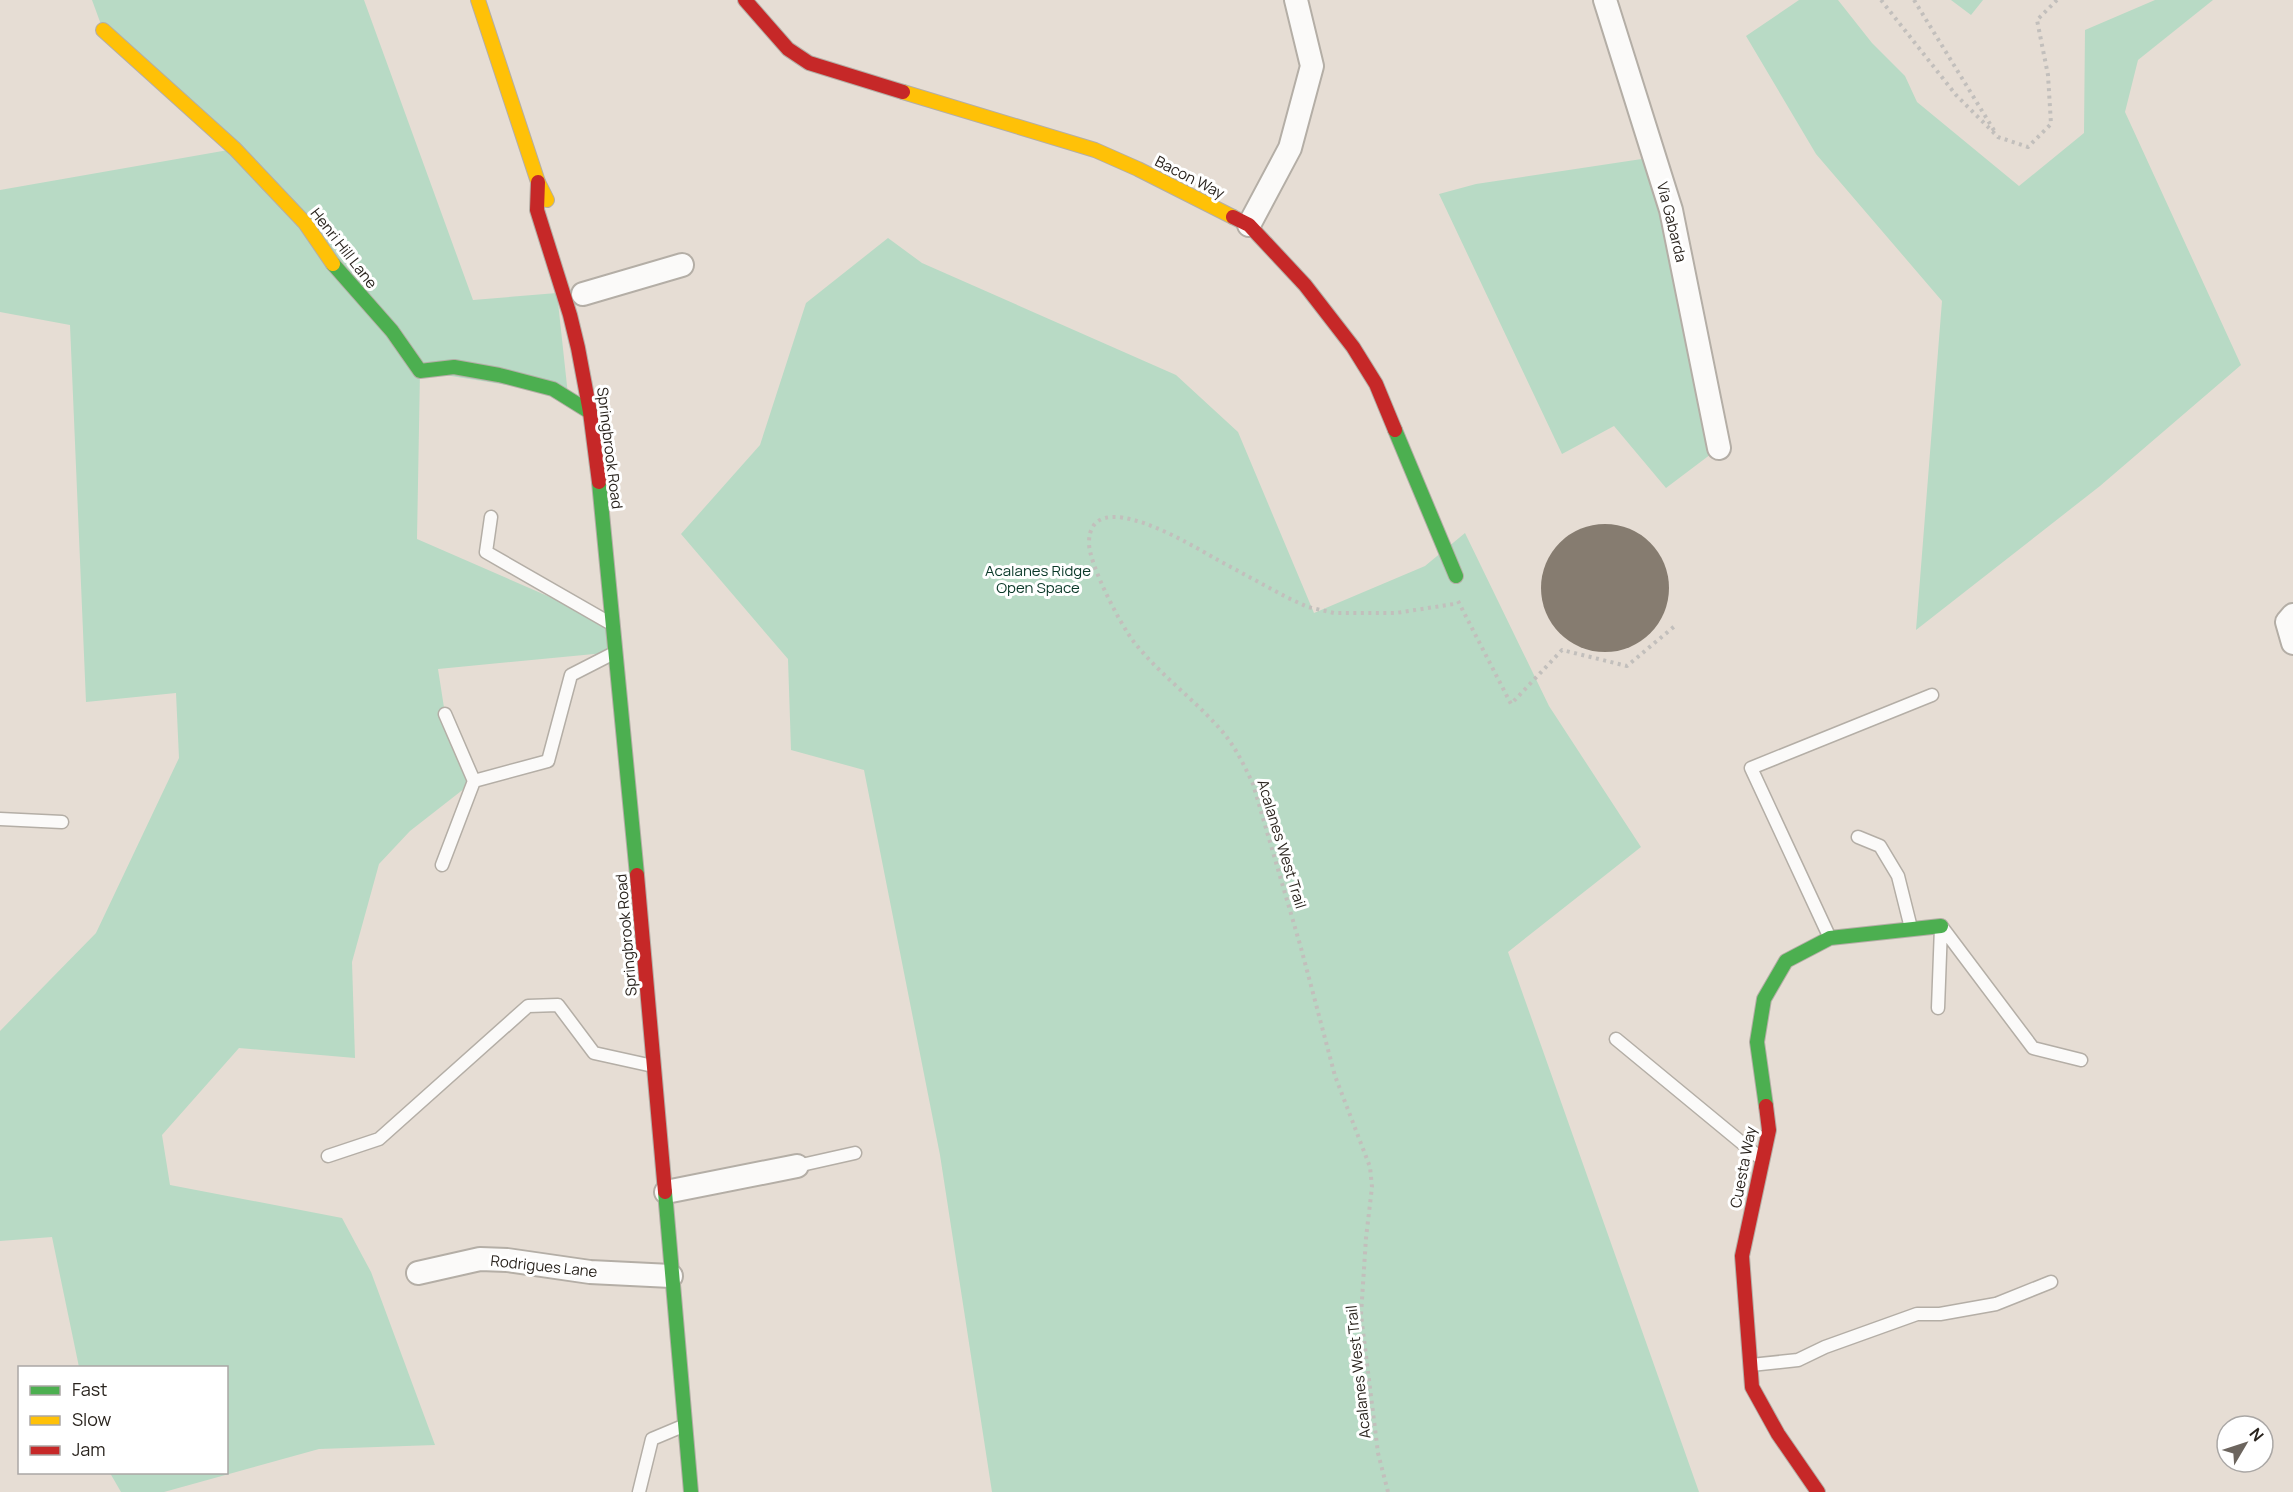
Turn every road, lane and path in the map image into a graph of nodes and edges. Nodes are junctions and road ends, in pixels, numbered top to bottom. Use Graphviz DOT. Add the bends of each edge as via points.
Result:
graph roads {
  1 [pos="478,0"];
  2 [pos="745,0"];
  3 [pos="1296,0"];
  4 [pos="1605,0"];
  5 [pos="1881,0"];
  6 [pos="1914,0"];
  7 [pos="2057,0"];
  8 [pos="103,30"];
  9 [pos="1998,137"];
  10 [pos="538,182"];
  11 [pos="555,220"];
  12 [pos="1249,225"];
  13 [pos="682,265"];
  14 [pos="582,294"];
  15 [pos="587,326"];
  16 [pos="584,375"];
  17 [pos="590,412"];
  18 [pos="1719,448"];
  19 [pos="490,517"];
  20 [pos="1456,576"];
  21 [pos="2293,615"];
  22 [pos="612,624"];
  23 [pos="1676,625"];
  24 [pos="2293,643"];
  25 [pos="615,652"];
  26 [pos="1932,695"];
  27 [pos="445,714"];
  28 [pos="474,781"];
  29 [pos="0,819"];
  30 [pos="62,822"];
  31 [pos="1858,837"];
  32 [pos="442,865"];
  33 [pos="1941,926"];
  34 [pos="1911,929"];
  35 [pos="1830,938"];
  36 [pos="1938,1008"];
  37 [pos="1616,1039"];
  38 [pos="2081,1060"];
  39 [pos="654,1066"];
  40 [pos="855,1153"];
  41 [pos="328,1156"];
  42 [pos="1763,1160"];
  43 [pos="797,1166"];
  44 [pos="666,1192"];
  45 [pos="418,1273"];
  46 [pos="671,1276"];
  47 [pos="2051,1282"];
  48 [pos="1750,1365"];
  49 [pos="685,1425"];
  50 [pos="639,1492"];
  51 [pos="691,1492"];
  52 [pos="1388,1492"];
  53 [pos="1818,1492"];
  1 -- 10 [label="street, Springbrook Road"];
  2 -- 12 [label="street, Bacon Way" via="788,49 809,63 1095,150"];
  3 -- 12 [label="street" via="1312,66 1290,148"];
  4 -- 18 [label="street, Via Gabarda" via="1671,210"];
  5 -- 9 [label="path" via="1956,95"];
  6 -- 9 [label="path"];
  7 -- 9 [label="path" via="2037,20 2048,75 2051,124 2028,147"];
  8 -- 17 [label="street, Henri Hill Lane" via="235,149 305,223 337,270 392,332 420,371 454,368 499,375 553,389"];
  10 -- 11 [label="street, Springbrook Road"];
  10 -- 16 [label="street, Springbrook Road" via="537,210"];
  12 -- 20 [label="street, Bacon Way" via="1305,285 1353,346 1376,384"];
  13 -- 14 [label="street"];
  15 -- 16 [label="street, Springbrook Road"];
  16 -- 17 [label="street, Springbrook Road"];
  17 -- 22 [label="street, Springbrook Road"];
  19 -- 22 [label="lane" via="486,552"];
  21 -- 24 [label="street" via="2287,622"];
  22 -- 25 [label="street, Springbrook Road"];
  23 -- 52 [label="path, Acalanes West Trail" via="1627,666 1562,650 1511,704 1458,603 1396,612 1334,613 1288,598 1155,526 1107,517 1097,521 1089,532 1093,559 1132,639 1221,729 1253,784 1335,1076 1370,1167 1372,1187 1361,1314 1378,1454"];
  25 -- 28 [label="lane" via="571,675 548,761"];
  25 -- 39 [label="street, Springbrook Road"];
  26 -- 35 [label="lane" via="1751,768"];
  27 -- 28 [label="lane"];
  28 -- 32 [label="lane"];
  29 -- 30 [label="lane"];
  31 -- 34 [label="lane" via="1880,846 1898,876"];
  33 -- 34 [label="street, Cuesta Way"];
  33 -- 36 [label="lane"];
  33 -- 38 [label="lane" via="2033,1048"];
  34 -- 35 [label="street, Cuesta Way"];
  35 -- 42 [label="street, Cuesta Way" via="1786,961 1764,999 1757,1042 1769,1130"];
  37 -- 42 [label="lane"];
  39 -- 41 [label="lane" via="594,1053 558,1005 528,1006 379,1139"];
  39 -- 44 [label="street, Springbrook Road"];
  40 -- 43 [label="lane"];
  42 -- 48 [label="street, Cuesta Way" via="1742,1256"];
  43 -- 44 [label="street"];
  44 -- 46 [label="street, Springbrook Road"];
  45 -- 46 [label="street, Rodrigues Lane" via="480,1259 590,1272"];
  46 -- 49 [label="street, Springbrook Road"];
  47 -- 48 [label="lane" via="1996,1304 1917,1314 1798,1360"];
  48 -- 53 [label="street, Cuesta Way" via="1752,1387"];
  49 -- 50 [label="lane" via="652,1438"];
  49 -- 51 [label="street, Springbrook Road"];
}
